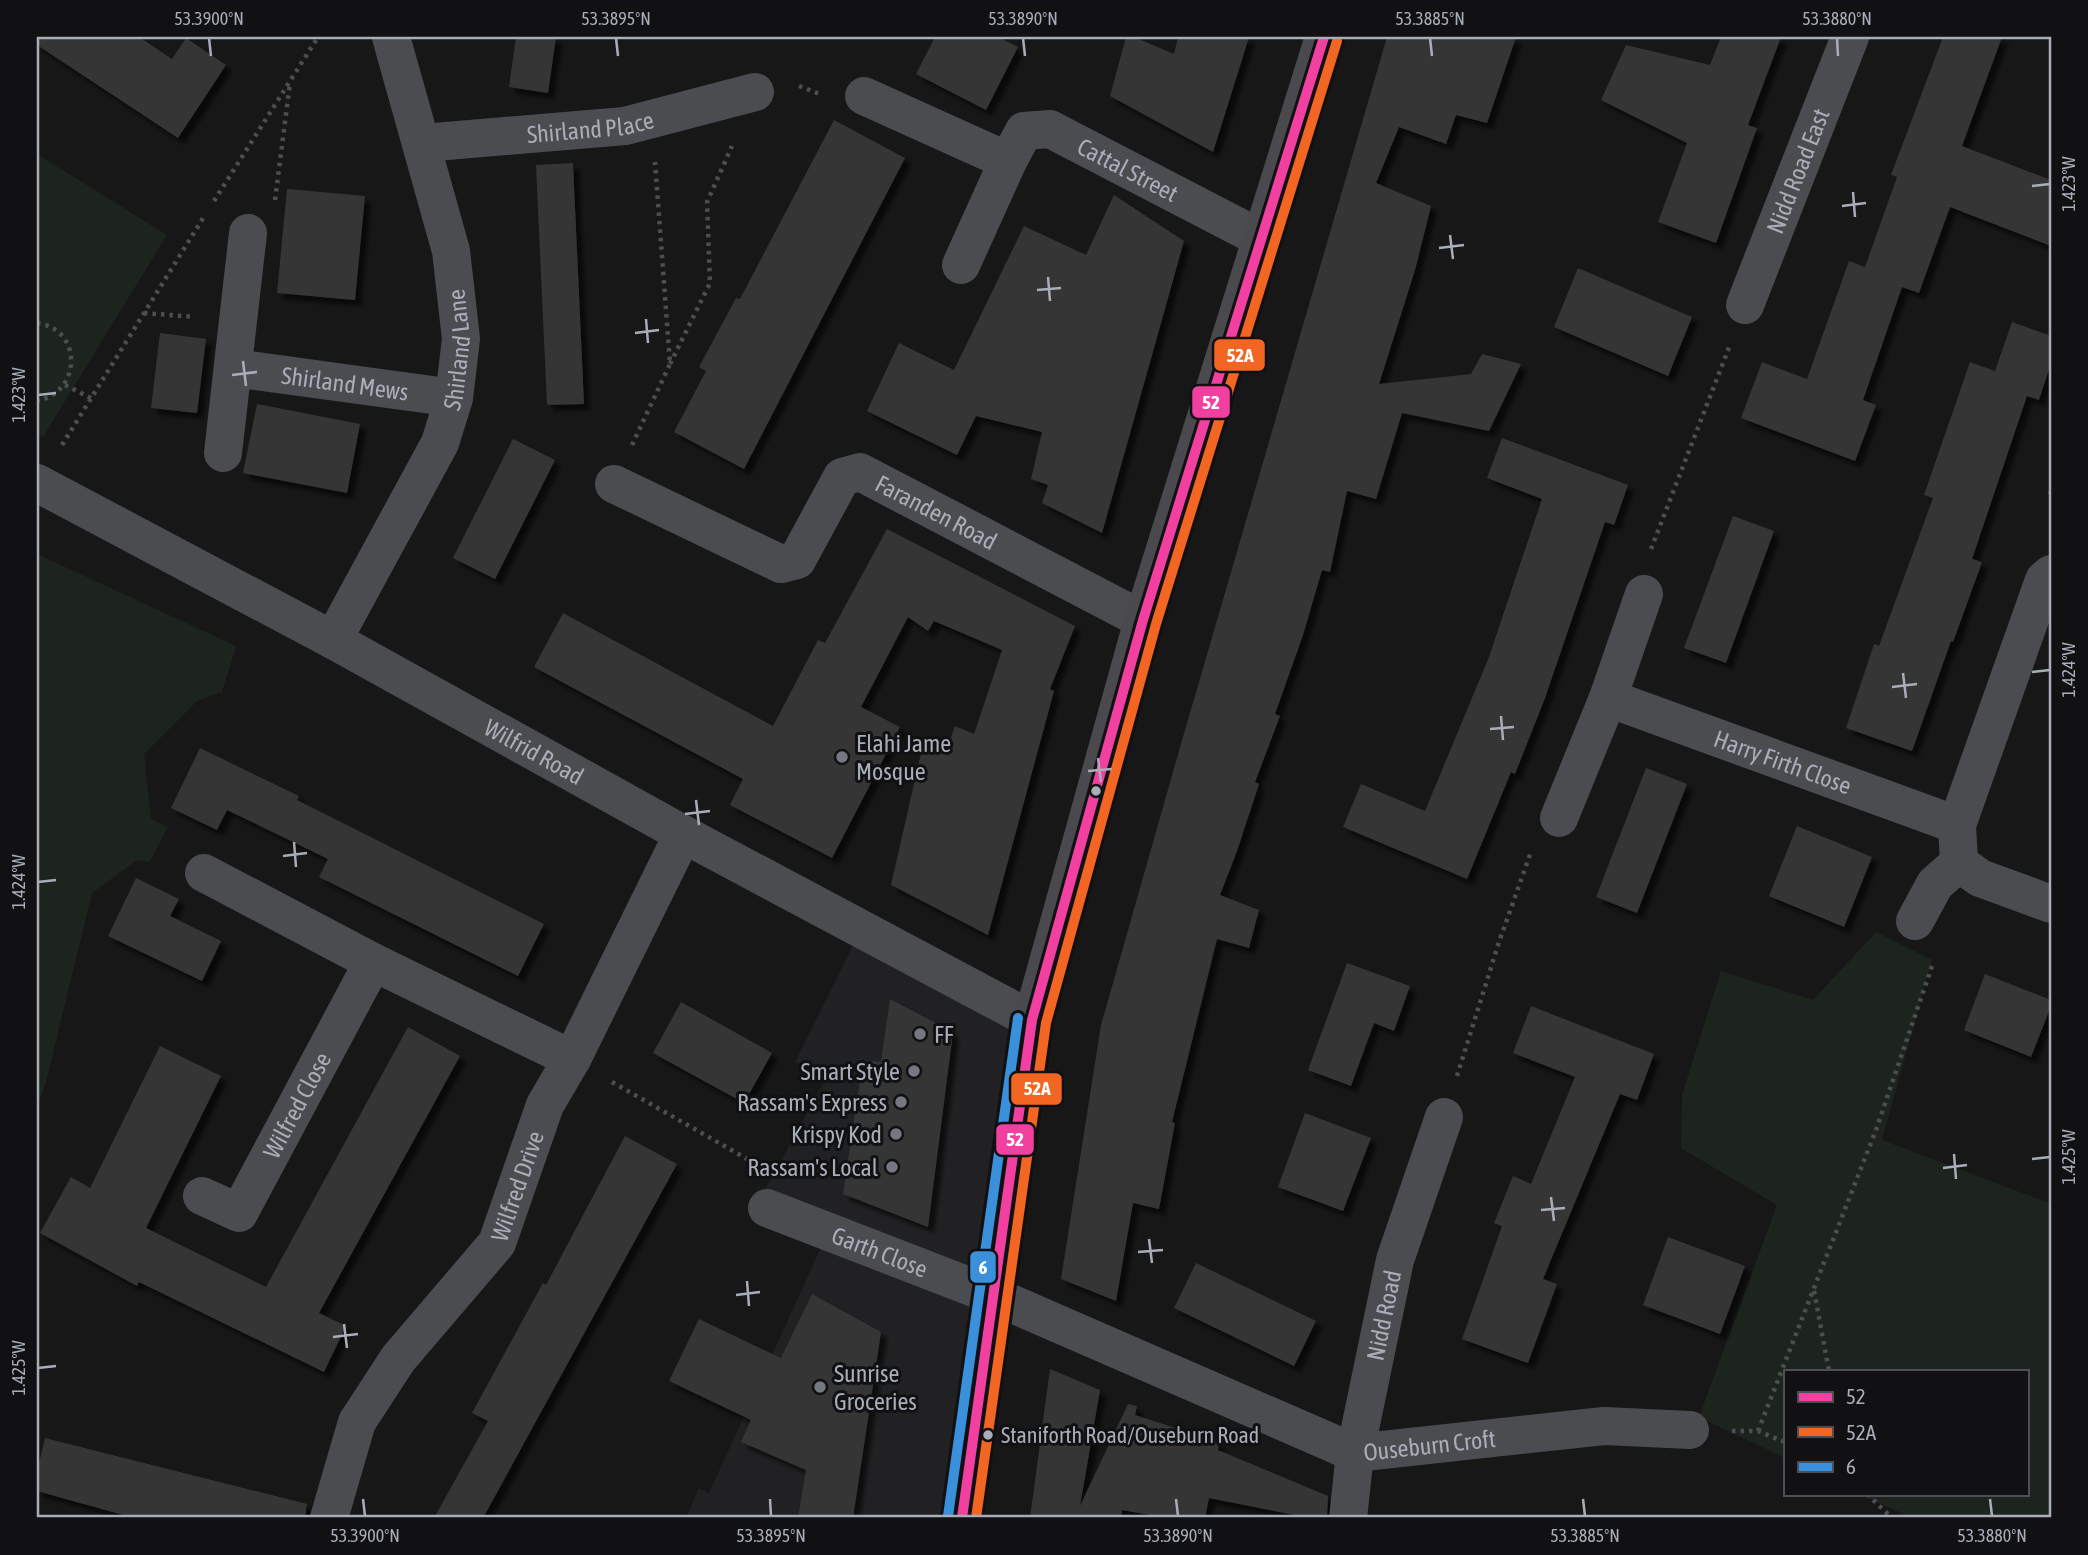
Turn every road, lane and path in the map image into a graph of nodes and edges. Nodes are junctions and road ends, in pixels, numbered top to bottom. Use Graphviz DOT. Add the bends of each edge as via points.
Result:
graph roads {
  1 [pos="318,37"];
  2 [pos="391,37"];
  3 [pos="1324,37"];
  4 [pos="1850,37"];
  5 [pos="290,79"];
  6 [pos="755,92"];
  7 [pos="864,96"];
  8 [pos="625,126"];
  9 [pos="423,143"];
  10 [pos="1008,160"];
  11 [pos="248,233"];
  12 [pos="1260,238"];
  13 [pos="961,265"];
  14 [pos="1745,305"];
  15 [pos="37,323"];
  16 [pos="670,364"];
  17 [pos="234,368"];
  18 [pos="65,385"];
  19 [pos="91,398"];
  20 [pos="454,398"];
  21 [pos="37,401"];
  22 [pos="223,453"];
  23 [pos="38,483"];
  24 [pos="614,484"];
  25 [pos="2051,491"];
  26 [pos="2051,498"];
  27 [pos="2051,574"];
  28 [pos="1644,594"];
  29 [pos="1143,620"];
  30 [pos="333,640"];
  31 [pos="1608,698"];
  32 [pos="1559,818"];
  33 [pos="1957,825"];
  34 [pos="683,834"];
  35 [pos="1959,863"];
  36 [pos="204,873"];
  37 [pos="2051,904"];
  38 [pos="1916,921"];
  39 [pos="373,962"];
  40 [pos="1032,1020"];
  41 [pos="572,1059"];
  42 [pos="1444,1117"];
  43 [pos="202,1196"];
  44 [pos="767,1208"];
  45 [pos="1814,1290"];
  46 [pos="992,1295"];
  47 [pos="1829,1370"];
  48 [pos="1690,1430"];
  49 [pos="1758,1431"];
  50 [pos="1784,1442"];
  51 [pos="1356,1453"];
  52 [pos="1869,1496"];
  53 [pos="329,1518"];
  54 [pos="962,1518"];
  55 [pos="1348,1518"];
  56 [pos="1892,1518"];
  1 -- 5 [label="path"];
  2 -- 9 [label="street, Shirland Lane"];
  3 -- 12 [label="main road"];
  4 -- 14 [label="street, Nidd Road East"];
  5 -- 11 [label="path" via="271,237"];
  5 -- 19 [label="path"];
  6 -- 7 [label="path" via="793,84 847,103"];
  6 -- 8 [label="street, Shirland Place"];
  6 -- 16 [label="path" via="707,202 710,283"];
  7 -- 10 [label="street"];
  8 -- 9 [label="street, Shirland Place"];
  8 -- 16 [label="path" via="654,149"];
  9 -- 20 [label="street, Shirland Lane" via="451,251 461,339"];
  10 -- 12 [label="street, Cattal Street" via="1024,131 1049,129"];
  10 -- 13 [label="street, Cattal Street"];
  11 -- 17 [label="street"];
  12 -- 29 [label="main road"];
  14 -- 28 [label="path" via="1635,590"];
  15 -- 18 [label="path" via="57,331 67,344 72,357"];
  16 -- 24 [label="path"];
  17 -- 20 [label="street, Shirland Mews"];
  17 -- 22 [label="street"];
  18 -- 19 [label="path"];
  18 -- 21 [label="path"];
  19 -- 23 [label="path"];
  20 -- 30 [label="street, Shirland Lane" via="440,443"];
  23 -- 30 [label="street, Wilfrid Road"];
  24 -- 29 [label="street, Faranden Road" via="781,564 797,560 842,477 860,472"];
  25 -- 26 [label="path"];
  27 -- 33 [label="street" via="2044,580"];
  28 -- 31 [label="street"];
  29 -- 40 [label="main road"];
  30 -- 34 [label="street, Wilfrid Road"];
  31 -- 32 [label="street"];
  31 -- 33 [label="street, Harry Firth Close"];
  32 -- 42 [label="path" via="1544,814"];
  33 -- 35 [label="street"];
  34 -- 40 [label="street, Wilfrid Road"];
  34 -- 41 [label="street, Wilfred Drive"];
  35 -- 37 [label="street" via="1980,878"];
  35 -- 38 [label="street" via="1935,884"];
  36 -- 39 [label="street"];
  38 -- 45 [label="path" via="1940,943 1876,1130"];
  39 -- 41 [label="street"];
  39 -- 43 [label="street, Wilfred Close" via="239,1213"];
  40 -- 46 [label="main road"];
  41 -- 44 [label="path" via="780,1177"];
  41 -- 53 [label="street, Wilfred Drive" via="545,1105 497,1243 398,1359 357,1422"];
  42 -- 51 [label="street, Nidd Road" via="1395,1260"];
  44 -- 46 [label="street, Garth Close"];
  45 -- 47 [label="path"];
  45 -- 49 [label="path"];
  46 -- 51 [label="street, Ouseburn Croft"];
  46 -- 54 [label="main road"];
  48 -- 49 [label="path"];
  48 -- 51 [label="street, Ouseburn Croft" via="1604,1426"];
  49 -- 50 [label="path"];
  51 -- 55 [label="street, Nidd Road"];
  52 -- 56 [label="path"];
}
